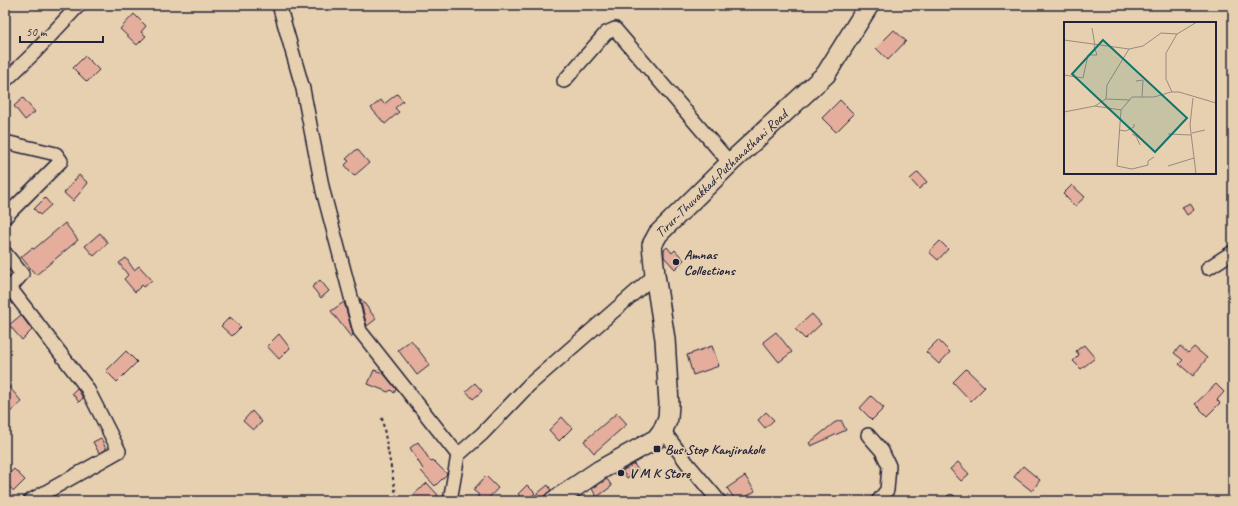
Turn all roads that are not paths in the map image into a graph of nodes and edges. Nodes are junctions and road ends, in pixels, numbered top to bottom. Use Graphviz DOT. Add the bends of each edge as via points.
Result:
graph roads {
  1 [pos="79,5"];
  2 [pos="279,5"];
  3 [pos="869,5"];
  4 [pos="5,81"];
  5 [pos="564,81"];
  6 [pos="5,142"];
  7 [pos="730,163"];
  8 [pos="5,217"];
  9 [pos="1233,252"];
  10 [pos="5,254"];
  11 [pos="1208,268"];
  12 [pos="655,275"];
  13 [pos="663,430"];
  14 [pos="868,435"];
  15 [pos="458,455"];
  16 [pos="30,501"];
  17 [pos="450,501"];
  18 [pos="554,501"];
  19 [pos="719,501"];
  20 [pos="878,501"];
  1 -- 4 [label="street"];
  2 -- 15 [label="street" via="303,89 323,191 360,331"];
  3 -- 7 [label="main road, Tirur-Thuvakkad-Puthanathani Road" via="826,74"];
  5 -- 7 [label="street" via="606,34 615,29"];
  6 -- 8 [label="street" via="56,154 61,160"];
  7 -- 12 [label="main road, Tirur-Thuvakkad-Puthanathani Road" via="658,234 652,245"];
  9 -- 11 [label="street"];
  10 -- 16 [label="street" via="22,274 10,288 87,388 119,451"];
  12 -- 13 [label="main road, Tirur-Thuvakkad-Puthanathani Road" via="665,339 669,404 668,418"];
  12 -- 15 [label="street" via="529,385"];
  13 -- 18 [label="main road" via="656,439 600,470"];
  13 -- 19 [label="street"];
  14 -- 20 [label="street" via="882,451 889,466 887,490"];
  15 -- 17 [label="street"];
}
